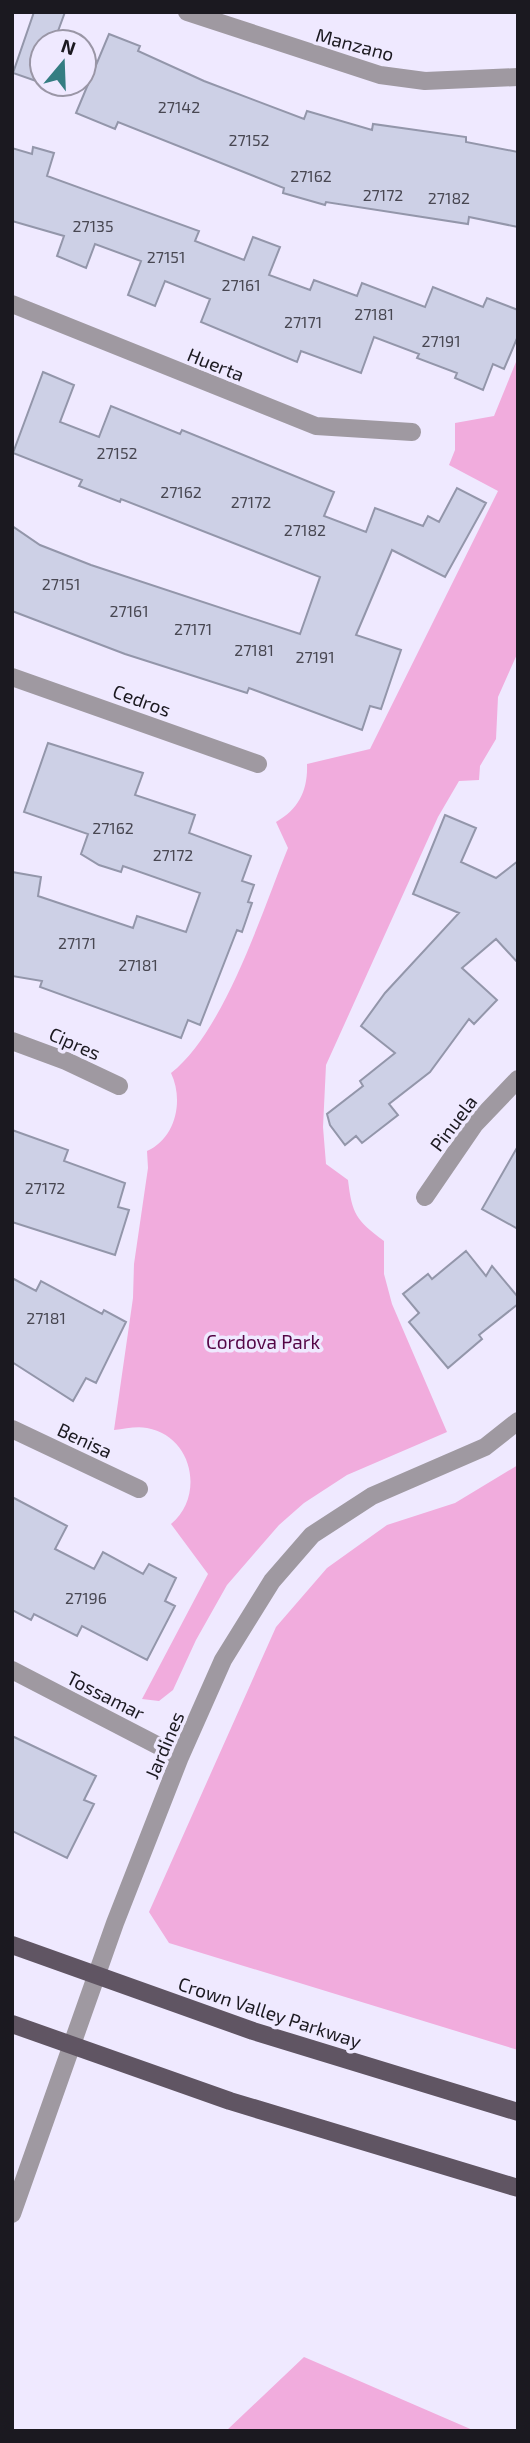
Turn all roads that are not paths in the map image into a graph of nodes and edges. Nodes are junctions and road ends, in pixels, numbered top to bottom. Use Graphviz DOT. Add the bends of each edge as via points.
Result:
graph roads {
  1 [pos="187,12"];
  2 [pos="518,77"];
  3 [pos="12,304"];
  4 [pos="412,432"];
  5 [pos="12,677"];
  6 [pos="258,764"];
  7 [pos="12,1041"];
  8 [pos="518,1079"];
  9 [pos="119,1086"];
  10 [pos="425,1197"];
  11 [pos="518,1421"];
  12 [pos="12,1429"];
  13 [pos="139,1489"];
  14 [pos="12,1670"];
  15 [pos="180,1757"];
  16 [pos="12,1945"];
  17 [pos="97,1976"];
  18 [pos="12,2024"];
  19 [pos="72,2046"];
  20 [pos="518,2112"];
  21 [pos="518,2188"];
  22 [pos="12,2214"];
  1 -- 2 [label="street, Manzano" via="380,75 425,81"];
  3 -- 4 [label="street, Huerta" via="316,426"];
  5 -- 6 [label="street, Cedros"];
  7 -- 9 [label="street, Cipres"];
  8 -- 10 [label="street, Pinuela" via="475,1124"];
  11 -- 15 [label="street, Jardines" via="485,1447 372,1496 312,1535 272,1581 223,1660"];
  12 -- 13 [label="street, Benisa"];
  14 -- 15 [label="street, Tossamar"];
  15 -- 17 [label="street, Jardines"];
  16 -- 17 [label="main road, Crown Valley Parkway"];
  17 -- 19 [label="street, Jardines"];
  17 -- 20 [label="main road, Crown Valley Parkway" via="253,2031"];
  18 -- 19 [label="main road"];
  19 -- 21 [label="main road" via="230,2101"];
  19 -- 22 [label="street, Jardines"];
}
